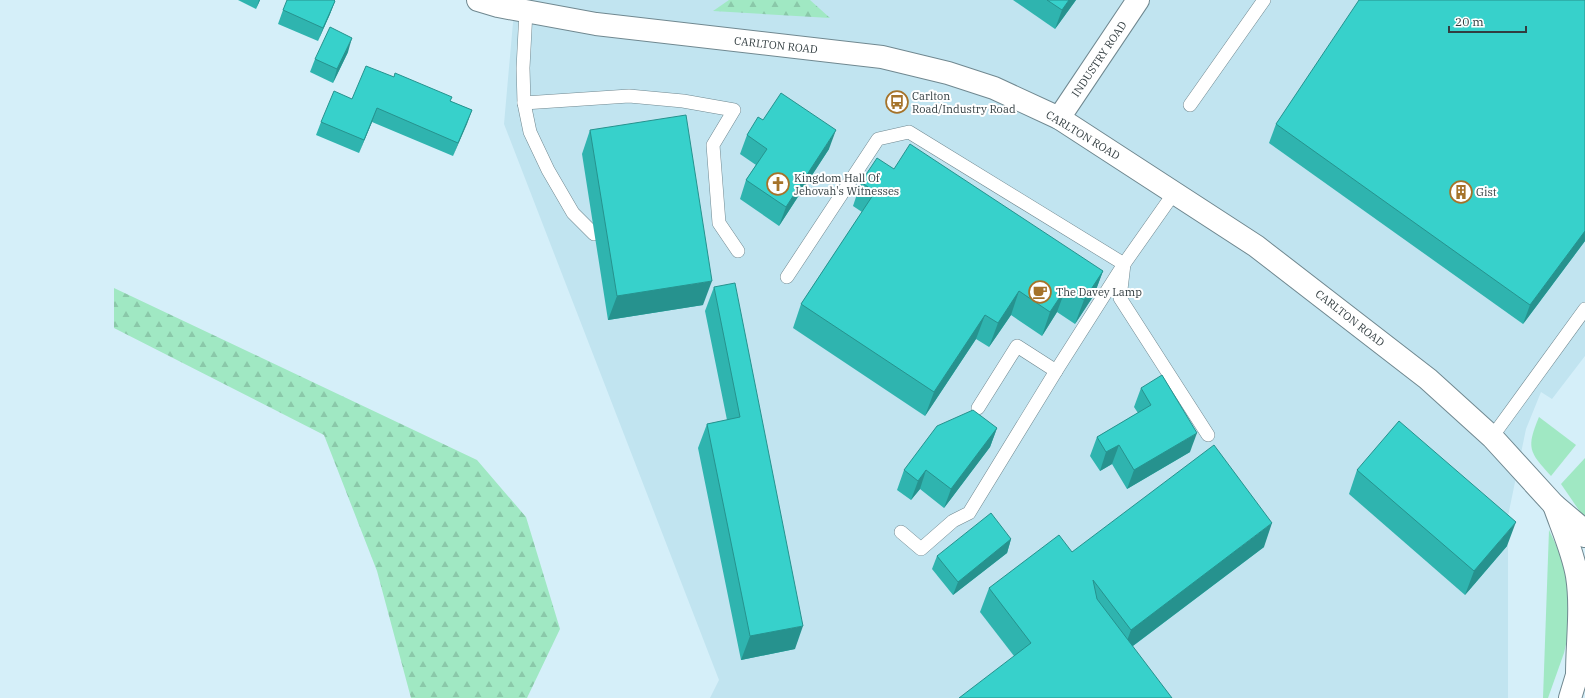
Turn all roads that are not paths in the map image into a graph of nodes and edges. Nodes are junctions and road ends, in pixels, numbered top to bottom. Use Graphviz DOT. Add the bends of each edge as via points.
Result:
graph roads {
  1 [pos="478,0"];
  2 [pos="1138,0"];
  3 [pos="1264,0"];
  4 [pos="526,11"];
  5 [pos="524,103"];
  6 [pos="1190,105"];
  7 [pos="1059,118"];
  8 [pos="1174,193"];
  9 [pos="594,234"];
  10 [pos="738,251"];
  11 [pos="1124,264"];
  12 [pos="787,277"];
  13 [pos="1585,310"];
  14 [pos="1056,371"];
  15 [pos="978,408"];
  16 [pos="1208,436"];
  17 [pos="1492,437"];
  18 [pos="1554,505"];
  19 [pos="901,532"];
  20 [pos="1585,536"];
  21 [pos="1581,669"];
  22 [pos="1570,698"];
  1 -- 4 [label="main road, CARLTON ROAD"];
  2 -- 7 [label="main road, INDUSTRY ROAD"];
  3 -- 6 [label="lane"];
  4 -- 5 [label="lane"];
  4 -- 7 [label="main road, CARLTON ROAD" via="596,24 882,57 948,73 994,88"];
  5 -- 9 [label="lane" via="530,132 548,170 573,213"];
  5 -- 10 [label="lane" via="629,96 684,101 734,110 713,145 719,223"];
  7 -- 8 [label="main road, CARLTON ROAD"];
  8 -- 11 [label="lane"];
  8 -- 17 [label="main road, CARLTON ROAD" via="1256,246 1428,379"];
  11 -- 12 [label="lane" via="909,132 878,139"];
  11 -- 14 [label="lane"];
  11 -- 16 [label="lane" via="1120,298"];
  13 -- 17 [label="lane"];
  14 -- 15 [label="lane" via="1017,346"];
  14 -- 19 [label="lane" via="969,513 953,522 921,549"];
  17 -- 18 [label="main road, CARLTON ROAD"];
  18 -- 20 [label="main road, CARLTON ROAD" via="1579,526"];
  18 -- 21 [label="main road, CARLTON ROAD" via="1576,574"];
  21 -- 22 [label="main road, CARLTON ROAD"];
}
